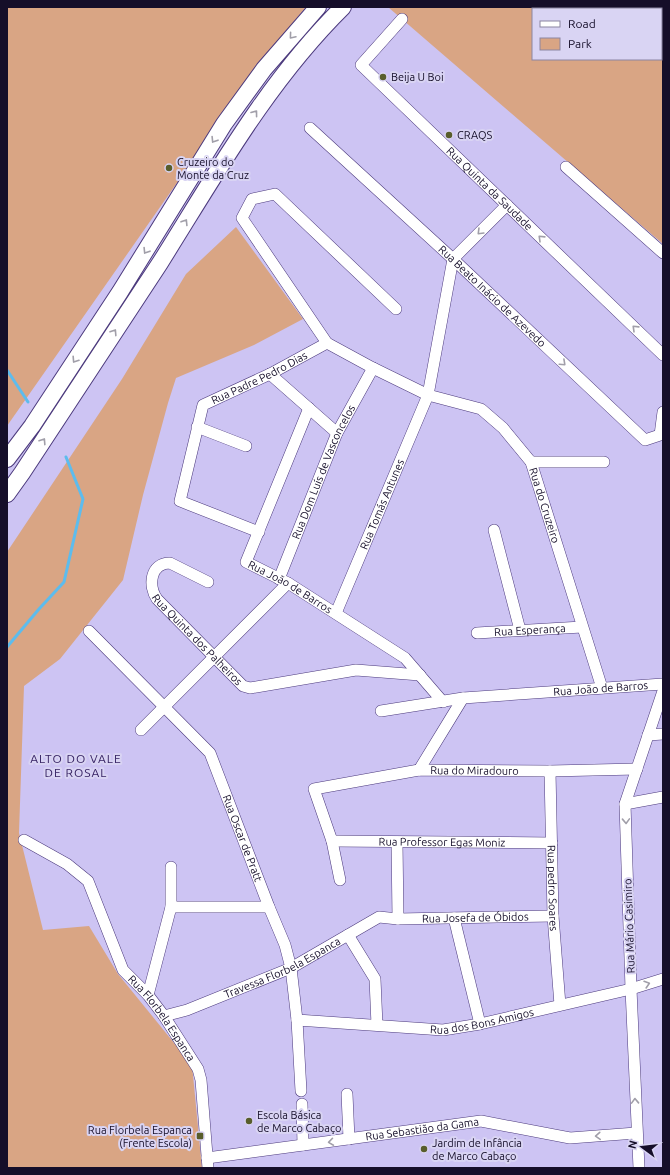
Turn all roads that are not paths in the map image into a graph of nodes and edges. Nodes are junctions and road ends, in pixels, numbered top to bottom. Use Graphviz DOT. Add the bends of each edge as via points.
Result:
graph roads {
  1 [pos="318,7"];
  2 [pos="343,7"];
  3 [pos="402,19"];
  4 [pos="310,128"];
  5 [pos="566,167"];
  6 [pos="507,205"];
  7 [pos="663,253"];
  8 [pos="453,260"];
  9 [pos="396,309"];
  10 [pos="327,344"];
  11 [pos="663,355"];
  12 [pos="373,368"];
  13 [pos="270,374"];
  14 [pos="428,395"];
  15 [pos="309,408"];
  16 [pos="663,412"];
  17 [pos="198,427"];
  18 [pos="338,433"];
  19 [pos="246,446"];
  20 [pos="7,458"];
  21 [pos="531,462"];
  22 [pos="604,462"];
  23 [pos="22,473"];
  24 [pos="7,488"];
  25 [pos="7,494"];
  26 [pos="494,530"];
  27 [pos="259,532"];
  28 [pos="284,581"];
  29 [pos="208,582"];
  30 [pos="336,614"];
  31 [pos="582,627"];
  32 [pos="520,630"];
  33 [pos="88,631"];
  34 [pos="477,633"];
  35 [pos="214,658"];
  36 [pos="420,675"];
  37 [pos="663,684"];
  38 [pos="602,688"];
  39 [pos="663,691"];
  40 [pos="463,698"];
  41 [pos="443,702"];
  42 [pos="163,707"];
  43 [pos="381,711"];
  44 [pos="141,730"];
  45 [pos="663,734"];
  46 [pos="648,735"];
  47 [pos="637,768"];
  48 [pos="419,770"];
  49 [pos="550,771"];
  50 [pos="663,797"];
  51 [pos="625,804"];
  52 [pos="24,840"];
  53 [pos="332,841"];
  54 [pos="397,842"];
  55 [pos="552,843"];
  56 [pos="172,867"];
  57 [pos="340,880"];
  58 [pos="171,907"];
  59 [pos="269,907"];
  60 [pos="553,916"];
  61 [pos="454,918"];
  62 [pos="398,919"];
  63 [pos="348,935"];
  64 [pos="291,968"];
  65 [pos="663,979"];
  66 [pos="631,989"];
  67 [pos="148,995"];
  68 [pos="560,1005"];
  69 [pos="164,1016"];
  70 [pos="297,1020"];
  71 [pos="480,1024"];
  72 [pos="377,1025"];
  73 [pos="301,1091"];
  74 [pos="347,1094"];
  75 [pos="302,1104"];
  76 [pos="636,1133"];
  77 [pos="350,1139"];
  78 [pos="303,1146"];
  79 [pos="208,1163"];
  80 [pos="639,1168"];
  1 -- 20 [label="highway, one-way" via="264,69 224,124 116,298 32,426"];
  23 -- 2 [label="highway, one-way" via="253,115 329,20"];
  3 -- 6 [label="street, Rua Quinta da Saudade" via="361,65"];
  4 -- 8 [label="street, Rua Beato Inácio de Azevedo"];
  5 -- 7 [label="street"];
  6 -- 8 [label="street, one-way"];
  11 -- 6 [label="street, Rua Quinta da Saudade, one-way"];
  8 -- 14 [label="street, Rua Tomás Antunes"];
  8 -- 16 [label="street, Rua Beato Inácio de Azevedo, one-way" via="645,440 660,435"];
  9 -- 10 [label="street" via="275,194 252,199 242,218"];
  10 -- 12 [label="street, Rua do Cruzeiro"];
  10 -- 13 [label="street, Rua Padre Pedro Dias"];
  12 -- 14 [label="street, Rua do Cruzeiro"];
  12 -- 18 [label="street, Rua Dom Luís de Vasconcelos"];
  13 -- 15 [label="street"];
  13 -- 17 [label="street, Rua Padre Pedro Dias" via="203,406"];
  14 -- 21 [label="street, Rua do Cruzeiro" via="481,409 503,428"];
  14 -- 30 [label="street, Rua Tomás Antunes"];
  15 -- 18 [label="street"];
  15 -- 27 [label="street, Rua João de Barros"];
  17 -- 19 [label="street"];
  17 -- 27 [label="street, Rua Padre Pedro Dias" via="180,501"];
  18 -- 28 [label="street, Rua Dom Luís de Vasconcelos"];
  21 -- 22 [label="street"];
  21 -- 31 [label="street, Rua do Cruzeiro"];
  23 -- 24 [label="highway"];
  23 -- 25 [label="highway"];
  26 -- 32 [label="street"];
  27 -- 28 [label="street, Rua João de Barros" via="246,562"];
  28 -- 30 [label="street, Rua João de Barros"];
  28 -- 35 [label="street"];
  29 -- 35 [label="street, Rua Quinta dos Palheiros" via="170,563 163,563 157,568 151,583 152,592 157,599"];
  30 -- 36 [label="street, Rua João de Barros" via="405,658"];
  31 -- 32 [label="street, Rua Esperança"];
  31 -- 38 [label="street, Rua do Cruzeiro"];
  32 -- 34 [label="street, Rua Esperança"];
  33 -- 42 [label="street, Rua Oscar de Pratt"];
  35 -- 36 [label="street, Rua Quinta dos Palheiros" via="243,686 250,688 356,670"];
  35 -- 42 [label="street"];
  36 -- 41 [label="street, Rua João de Barros"];
  37 -- 38 [label="street, Rua João de Barros"];
  38 -- 40 [label="street, Rua João de Barros"];
  39 -- 46 [label="street, Rua Mário Casimiro"];
  40 -- 41 [label="street, Rua João de Barros"];
  40 -- 48 [label="street"];
  41 -- 43 [label="street, Rua João de Barros"];
  42 -- 44 [label="street"];
  42 -- 59 [label="street, Rua Oscar de Pratt" via="210,753"];
  45 -- 46 [label="street"];
  46 -- 47 [label="street, Rua Mário Casimiro"];
  47 -- 49 [label="street, Rua do Miradouro"];
  47 -- 51 [label="street, Rua Mário Casimiro"];
  48 -- 49 [label="street, Rua do Miradouro"];
  48 -- 53 [label="street, Rua do Miradouro" via="314,789"];
  49 -- 55 [label="street, Rua pedro Soares"];
  50 -- 51 [label="street"];
  51 -- 66 [label="street, Rua Mário Casimiro, one-way"];
  52 -- 67 [label="street, Rua Florbela Espanca" via="67,864 88,881 123,970"];
  53 -- 54 [label="street, Rua Professor Egas Moniz"];
  53 -- 57 [label="street"];
  54 -- 55 [label="street, Rua Professor Egas Moniz"];
  54 -- 62 [label="street"];
  55 -- 60 [label="street, Rua pedro Soares"];
  56 -- 58 [label="street"];
  58 -- 59 [label="street"];
  58 -- 67 [label="street"];
  59 -- 64 [label="street, Rua Oscar de Pratt" via="285,945"];
  60 -- 61 [label="street, Rua Josefa de Óbidos"];
  60 -- 68 [label="street, Rua pedro Soares"];
  61 -- 62 [label="street, Rua Josefa de Óbidos"];
  61 -- 71 [label="street"];
  62 -- 63 [label="street, Travessa Florbela Espanca" via="379,917"];
  63 -- 64 [label="street, Travessa Florbela Espanca"];
  63 -- 72 [label="street" via="375,979"];
  64 -- 69 [label="street, Travessa Florbela Espanca" via="187,1010"];
  64 -- 70 [label="street, Rua Oscar de Pratt"];
  66 -- 65 [label="street, Rua dos Bons Amigos, one-way"];
  66 -- 68 [label="street, Rua dos Bons Amigos"];
  76 -- 66 [label="street, Rua Mário Casimiro, one-way"];
  67 -- 69 [label="street, Rua Florbela Espanca"];
  68 -- 71 [label="street, Rua dos Bons Amigos"];
  69 -- 79 [label="street, Rua Florbela Espanca" via="198,1069"];
  70 -- 72 [label="street, Rua dos Bons Amigos"];
  70 -- 73 [label="street, Rua Oscar de Pratt"];
  71 -- 72 [label="street, Rua dos Bons Amigos" via="443,1030"];
  74 -- 77 [label="street"];
  75 -- 78 [label="street"];
  76 -- 77 [label="street, Rua Sebastião da Gama, one-way" via="570,1138 481,1121"];
  76 -- 80 [label="street, Rua Mário Casimiro"];
  77 -- 78 [label="street, Rua Sebastião da Gama, one-way"];
  78 -- 79 [label="street, Rua Sebastião da Gama"];
}
